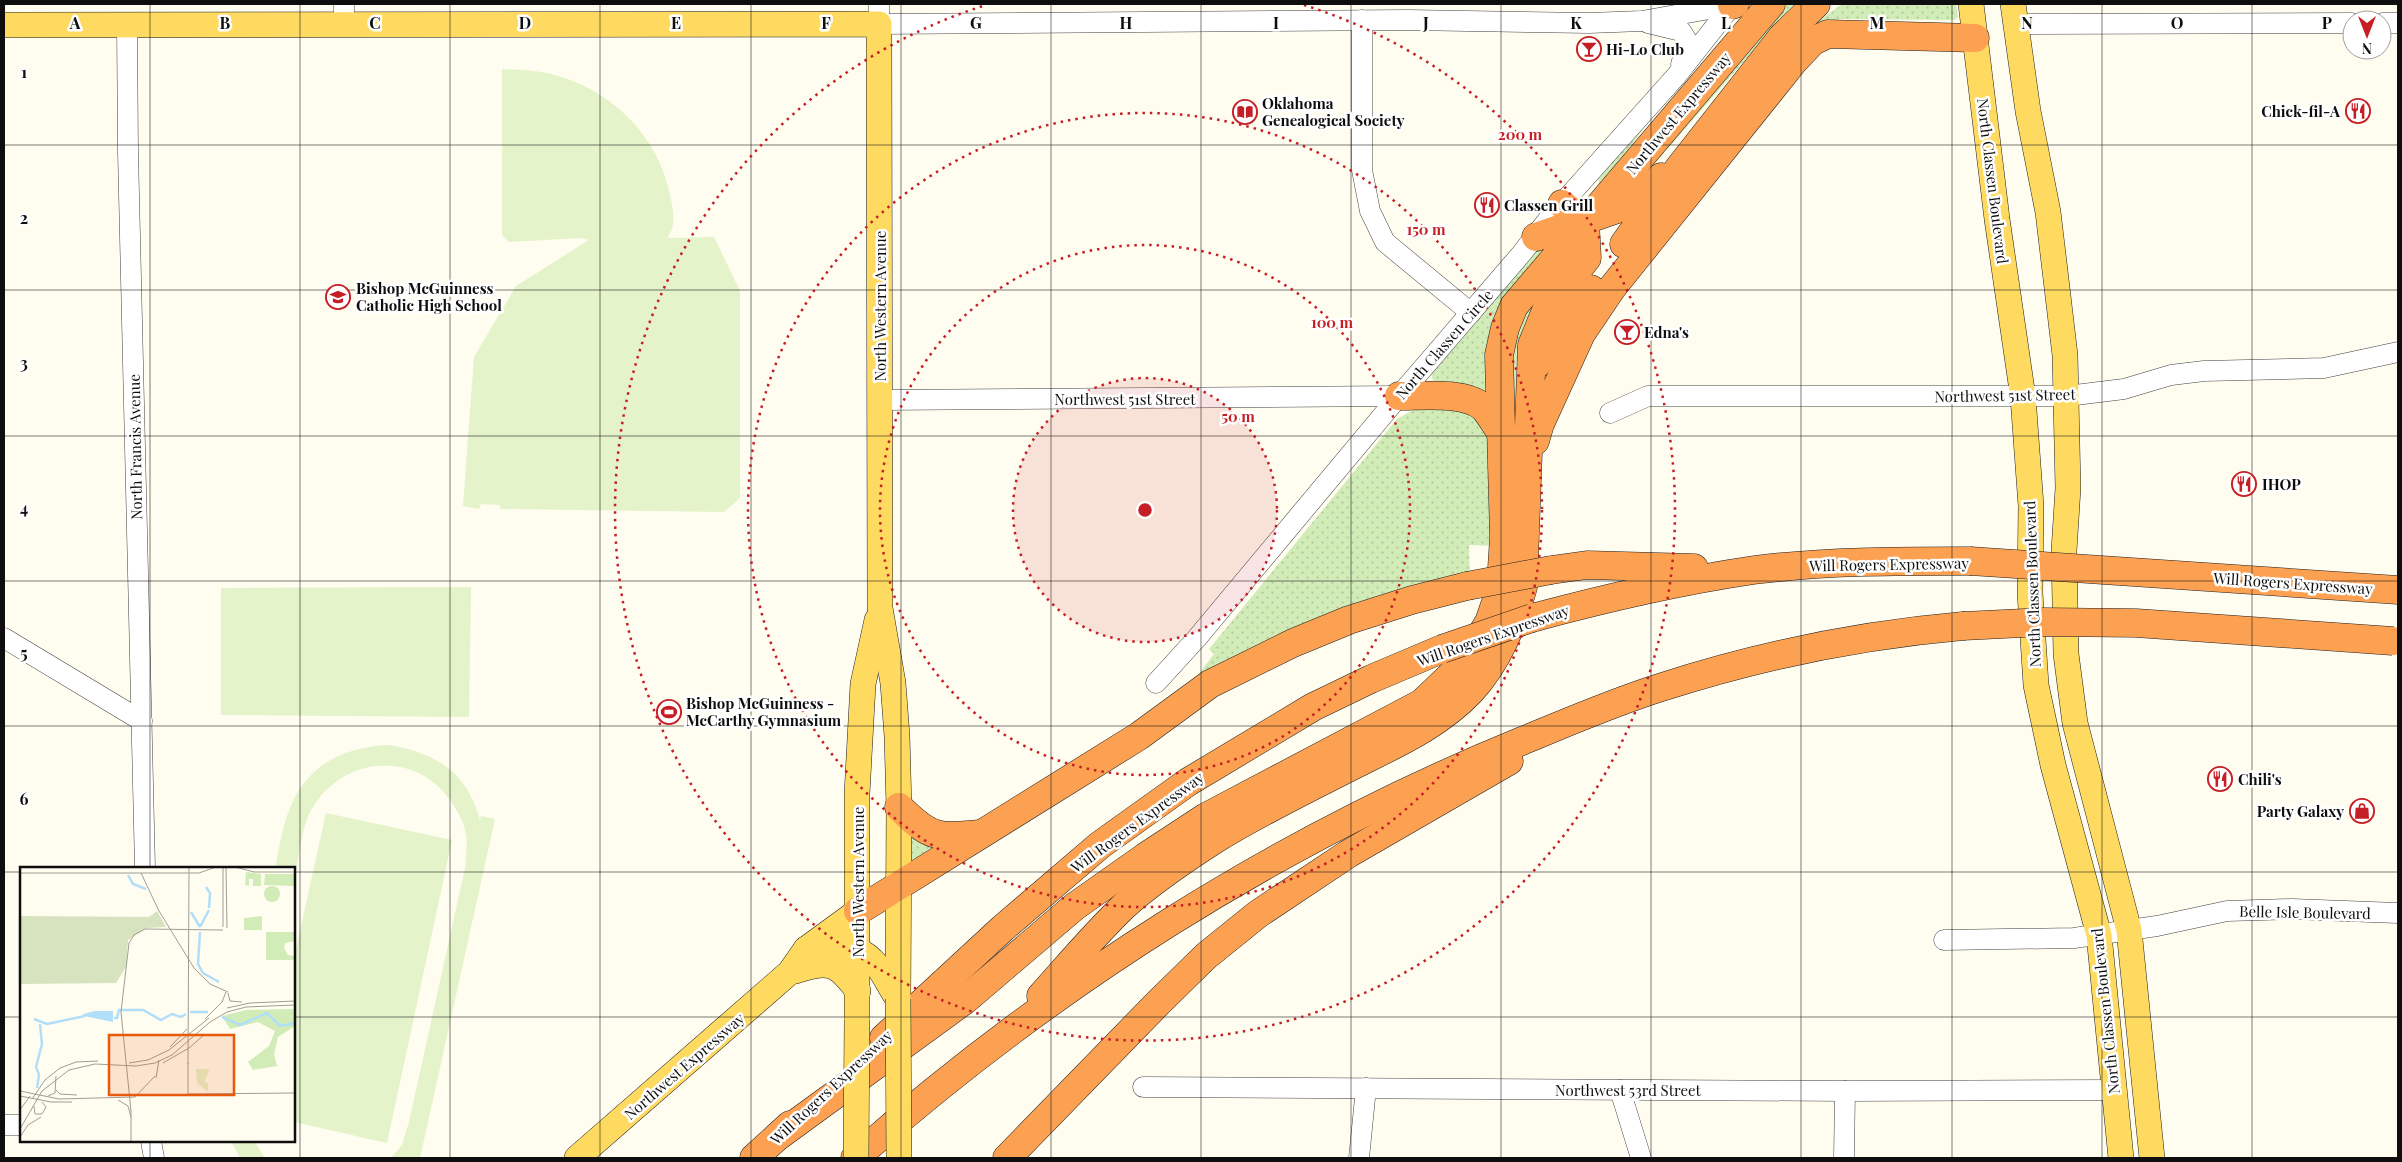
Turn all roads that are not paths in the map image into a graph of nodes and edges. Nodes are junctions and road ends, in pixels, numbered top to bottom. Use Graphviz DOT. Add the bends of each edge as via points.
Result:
graph roads {
  1 [pos="1733,4"];
  2 [pos="1771,4"];
  3 [pos="1816,4"];
  4 [pos="1971,4"];
  5 [pos="1408,12"];
  6 [pos="344,14"];
  7 [pos="879,14"];
  8 [pos="2015,14"];
  9 [pos="1362,20"];
  10 [pos="1642,21"];
  11 [pos="2342,23"];
  12 [pos="4,25"];
  13 [pos="127,25"];
  14 [pos="1975,38"];
  15 [pos="1677,75"];
  16 [pos="1679,168"];
  17 [pos="1562,204"];
  18 [pos="1585,222"];
  19 [pos="1536,237"];
  20 [pos="1471,313"];
  21 [pos="2398,352"];
  22 [pos="1531,372"];
  23 [pos="1399,396"];
  24 [pos="2067,396"];
  25 [pos="2023,397"];
  26 [pos="880,400"];
  27 [pos="1610,413"];
  28 [pos="1500,431"];
  29 [pos="1526,474"];
  30 [pos="1755,570"];
  31 [pos="2398,590"];
  32 [pos="880,608"];
  33 [pos="4,638"];
  34 [pos="2398,642"];
  35 [pos="1156,683"];
  36 [pos="1601,708"];
  37 [pos="142,721"];
  38 [pos="899,807"];
  39 [pos="982,834"];
  40 [pos="145,867"];
  41 [pos="899,885"];
  42 [pos="858,911"];
  43 [pos="2398,913"];
  44 [pos="2129,930"];
  45 [pos="2098,935"];
  46 [pos="1944,940"];
  47 [pos="806,949"];
  48 [pos="858,950"];
  49 [pos="790,972"];
  50 [pos="896,990"];
  51 [pos="858,991"];
  52 [pos="1004,1035"];
  53 [pos="1143,1087"];
  54 [pos="1366,1088"];
  55 [pos="1620,1090"];
  56 [pos="2114,1090"];
  57 [pos="1845,1091"];
  58 [pos="4,1125"];
  59 [pos="20,1125"];
  60 [pos="777,1137"];
  61 [pos="151,1142"];
  62 [pos="154,1158"];
  63 [pos="577,1158"];
  64 [pos="754,1158"];
  65 [pos="855,1158"];
  66 [pos="899,1158"];
  67 [pos="1007,1158"];
  68 [pos="1359,1158"];
  69 [pos="1641,1158"];
  70 [pos="1844,1158"];
  71 [pos="2121,1158"];
  72 [pos="2152,1158"];
  1 -- 10 [label="street"];
  1 -- 15 [label="street, North Classen Circle"];
  2 -- 18 [label="highway, Northwest Expressway"];
  3 -- 16 [label="highway" via="1782,36"];
  4 -- 14 [label="main road, North Classen Boulevard"];
  5 -- 9 [label="street"];
  5 -- 10 [label="street" via="1589,23"];
  6 -- 7 [label="main road"];
  6 -- 13 [label="main road"];
  7 -- 9 [label="street"];
  7 -- 26 [label="main road, North Western Avenue"];
  8 -- 11 [label="street"];
  8 -- 24 [label="main road, North Classen Boulevard" via="2028,111 2048,212"];
  9 -- 20 [label="street" via="1362,170 1370,211 1385,242"];
  10 -- 15 [label="street" via="1681,31 1689,44"];
  12 -- 13 [label="main road"];
  13 -- 37 [label="street, North Francis Avenue"];
  14 -- 25 [label="main road, North Classen Boulevard"];
  14 -- 29 [label="highway" via="1852,33 1828,34 1813,41 1598,307 1581,334 1540,424"];
  15 -- 17 [label="street, North Classen Circle"];
  16 -- 18 [label="highway" via="1655,180 1626,206"];
  16 -- 22 [label="highway"];
  17 -- 18 [label="highway"];
  17 -- 19 [label="street, North Classen Circle"];
  18 -- 19 [label="highway"];
  18 -- 22 [label="highway" via="1587,258 1547,308 1532,345"];
  18 -- 28 [label="highway, Northwest Expressway" via="1511,313 1499,355"];
  19 -- 20 [label="street, North Classen Circle"];
  20 -- 23 [label="street, North Classen Circle"];
  21 -- 24 [label="street, Northwest 51st Street" via="2324,368 2171,374 2124,389"];
  22 -- 29 [label="highway"];
  23 -- 26 [label="street, Northwest 51st Street"];
  23 -- 28 [label="highway" via="1448,396 1467,400 1483,407"];
  23 -- 35 [label="street, North Classen Circle"];
  24 -- 25 [label="street, Northwest 51st Street"];
  24 -- 44 [label="main road, North Classen Boulevard" via="2066,654 2075,723"];
  25 -- 27 [label="street, Northwest 51st Street" via="1648,396"];
  25 -- 45 [label="main road, North Classen Boulevard" via="2031,506 2030,593 2036,685 2053,765"];
  26 -- 32 [label="main road, North Western Avenue"];
  28 -- 60 [label="highway, Northwest Expressway" via="1504,537 1498,596 1488,622 1464,662 1440,688 1422,703 1215,812 1145,857 1074,907 964,1000"];
  29 -- 52 [label="highway" via="1523,587 1499,652 1472,690 1417,734 1293,796 1215,840 1158,879 1124,907"];
  30 -- 31 [label="highway, Will Rogers Expressway, bridge" via="1886,560 1970,561"];
  30 -- 39 [label="highway, bridge" via="1587,565 1467,586 1349,620 1210,684 1139,736"];
  30 -- 60 [label="highway, Will Rogers Expressway, bridge" via="1674,583 1532,618 1442,649 1363,683 1260,737 1188,782 1100,845 1003,928"];
  32 -- 38 [label="main road, North Western Avenue" via="893,682"];
  32 -- 42 [label="main road, North Western Avenue" via="863,684 857,794"];
  33 -- 37 [label="street"];
  34 -- 36 [label="highway, bridge" via="2136,623 2045,622 1963,626 1898,632 1784,653 1660,687"];
  36 -- 52 [label="highway" via="1395,796 1256,869 1118,956"];
  36 -- 67 [label="highway" via="1348,854 1258,914 1206,956"];
  37 -- 40 [label="street, North Francis Avenue"];
  38 -- 39 [label="highway" via="926,832 944,836"];
  38 -- 41 [label="main road, North Western Avenue"];
  39 -- 41 [label="highway"];
  41 -- 42 [label="highway"];
  41 -- 50 [label="main road, North Western Avenue"];
  42 -- 47 [label="main road, Northwest Expressway"];
  42 -- 48 [label="main road, North Western Avenue"];
  43 -- 44 [label="street, Belle Isle Boulevard" via="2292,909 2227,911"];
  44 -- 45 [label="street, Belle Isle Boulevard"];
  44 -- 72 [label="main road, North Classen Boulevard"];
  45 -- 46 [label="street, Belle Isle Boulevard"];
  45 -- 56 [label="main road, North Classen Boulevard"];
  47 -- 48 [label="main road" via="843,946"];
  47 -- 49 [label="main road, Northwest Expressway"];
  48 -- 50 [label="main road" via="873,960"];
  48 -- 51 [label="main road, North Western Avenue"];
  49 -- 51 [label="main road, Northwest Expressway" via="827,964 843,972"];
  49 -- 63 [label="main road, Northwest Expressway"];
  50 -- 66 [label="main road, North Western Avenue, bridge"];
  51 -- 65 [label="main road, North Western Avenue, bridge"];
  52 -- 65 [label="highway" via="916,1104"];
  53 -- 54 [label="street, Northwest 53rd Street"];
  54 -- 55 [label="street, Northwest 53rd Street"];
  54 -- 68 [label="street"];
  55 -- 57 [label="street, Northwest 53rd Street"];
  55 -- 69 [label="street"];
  56 -- 57 [label="street, Northwest 53rd Street"];
  56 -- 71 [label="main road, North Classen Boulevard"];
  57 -- 70 [label="street"];
  58 -- 59 [label="street"];
  60 -- 64 [label="highway, Will Rogers Expressway"];
  61 -- 62 [label="street"];
}
